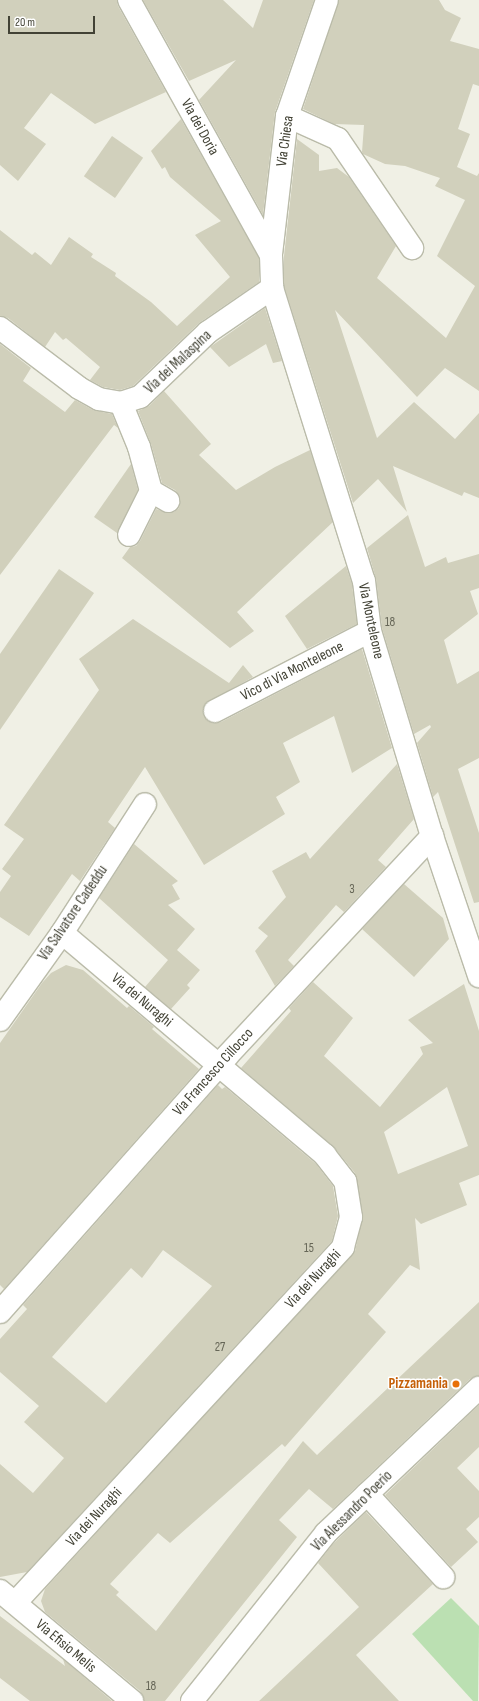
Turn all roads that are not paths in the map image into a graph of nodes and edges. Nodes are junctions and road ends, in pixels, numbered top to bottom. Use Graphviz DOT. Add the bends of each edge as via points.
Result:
graph roads {
  1 [pos="129,0"];
  2 [pos="326,0"];
  3 [pos="287,116"];
  4 [pos="412,248"];
  5 [pos="271,255"];
  6 [pos="272,288"];
  7 [pos="0,328"];
  8 [pos="122,403"];
  9 [pos="129,536"];
  10 [pos="370,631"];
  11 [pos="215,711"];
  12 [pos="145,804"];
  13 [pos="432,836"];
  14 [pos="62,933"];
  15 [pos="479,976"];
  16 [pos="0,1020"];
  17 [pos="219,1064"];
  18 [pos="0,1311"];
  19 [pos="479,1388"];
  20 [pos="367,1494"];
  21 [pos="443,1577"];
  22 [pos="8,1597"];
  23 [pos="132,1701"];
  24 [pos="192,1701"];
  1 -- 5 [label="street, Via dei Doria"];
  2 -- 3 [label="street, Via Chiesa"];
  3 -- 4 [label="street" via="338,138"];
  3 -- 5 [label="street, Via Chiesa"];
  5 -- 6 [label="street, Via Chiesa"];
  6 -- 8 [label="street, Via dei Malaspina" via="208,332 140,397"];
  6 -- 10 [label="street, Via Monteleone" via="364,581"];
  7 -- 8 [label="street, Via dei Malaspina" via="79,388 99,399"];
  8 -- 9 [label="street" via="160,496"];
  10 -- 11 [label="street, Vico di Via Monteleone"];
  10 -- 13 [label="street, Via Monteleone"];
  12 -- 14 [label="street, Via Salvatore Cadeddu"];
  13 -- 15 [label="street, Via Monteleone"];
  13 -- 17 [label="street, Via Francesco Cillocco"];
  14 -- 16 [label="street, Via Salvatore Cadeddu"];
  14 -- 17 [label="street, Via dei Nuraghi"];
  17 -- 18 [label="street, Via Francesco Cillocco"];
  17 -- 22 [label="street, Via dei Nuraghi" via="325,1155 346,1181 351,1217 343,1247"];
  19 -- 20 [label="street, Via Alessandro Poerio"];
  20 -- 21 [label="street"];
  20 -- 24 [label="street, Via Alessandro Poerio" via="326,1533"];
  22 -- 23 [label="street, Via Efisio Melis"];
}
